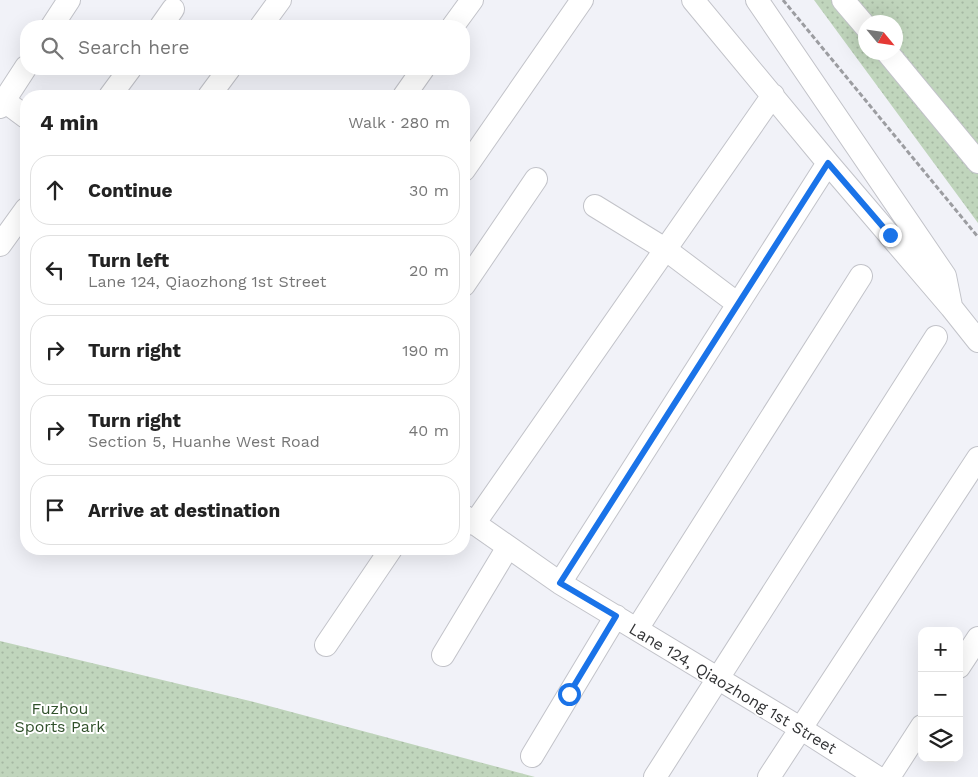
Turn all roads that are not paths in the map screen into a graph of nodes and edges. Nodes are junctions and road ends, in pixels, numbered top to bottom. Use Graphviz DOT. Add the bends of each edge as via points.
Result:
graph roads {
  1 [pos="69,0"];
  2 [pos="280,0"];
  3 [pos="472,0"];
  4 [pos="582,0"];
  5 [pos="693,0"];
  6 [pos="757,0"];
  7 [pos="843,0"];
  8 [pos="858,18"];
  9 [pos="56,20"];
  10 [pos="265,20"];
  11 [pos="457,20"];
  12 [pos="894,60"];
  13 [pos="20,75"];
  14 [pos="126,75"];
  15 [pos="225,75"];
  16 [pos="419,75"];
  17 [pos="114,90"];
  18 [pos="214,90"];
  19 [pos="408,90"];
  20 [pos="773,95"];
  21 [pos="1,102"];
  22 [pos="20,113"];
  23 [pos="470,161"];
  24 [pos="978,162"];
  25 [pos="828,163"];
  26 [pos="536,179"];
  27 [pos="595,206"];
  28 [pos="20,217"];
  29 [pos="0,245"];
  30 [pos="665,249"];
  31 [pos="470,276"];
  32 [pos="861,276"];
  33 [pos="738,304"];
  34 [pos="952,307"];
  35 [pos="936,337"];
  36 [pos="978,341"];
  37 [pos="978,458"];
  38 [pos="470,519"];
  39 [pos="470,521"];
  40 [pos="508,547"];
  41 [pos="386,555"];
  42 [pos="560,583"];
  43 [pos="616,616"];
  44 [pos="637,629"];
  45 [pos="978,638"];
  46 [pos="326,645"];
  47 [pos="443,655"];
  48 [pos="963,661"];
  49 [pos="718,678"];
  50 [pos="800,728"];
  51 [pos="918,732"];
  52 [pos="532,756"];
  53 [pos="655,777"];
  54 [pos="769,777"];
  55 [pos="877,777"];
  56 [pos="889,777"];
  1 -- 9 [label="street"];
  2 -- 10 [label="street"];
  3 -- 11 [label="street"];
  4 -- 23 [label="street"];
  5 -- 20 [label="street"];
  6 -- 34 [label="street" via="946,276"];
  7 -- 8 [label="street"];
  12 -- 24 [label="street"];
  13 -- 21 [label="street"];
  14 -- 17 [label="street"];
  15 -- 18 [label="street"];
  16 -- 19 [label="street"];
  20 -- 25 [label="street"];
  20 -- 30 [label="street"];
  21 -- 22 [label="street"];
  25 -- 33 [label="street"];
  25 -- 34 [label="street"];
  26 -- 31 [label="street"];
  27 -- 30 [label="street"];
  28 -- 29 [label="street"];
  30 -- 33 [label="street"];
  30 -- 38 [label="street"];
  32 -- 44 [label="street"];
  33 -- 42 [label="street"];
  34 -- 36 [label="street"];
  35 -- 49 [label="street"];
  37 -- 50 [label="street"];
  39 -- 40 [label="street, Lane 124, Qiaozhong 1st Street"];
  40 -- 42 [label="street, Lane 124, Qiaozhong 1st Street"];
  40 -- 47 [label="street"];
  41 -- 46 [label="street"];
  42 -- 43 [label="street, Lane 124, Qiaozhong 1st Street"];
  43 -- 44 [label="street, Lane 124, Qiaozhong 1st Street"];
  43 -- 52 [label="street"];
  44 -- 49 [label="street, Lane 124, Qiaozhong 1st Street"];
  45 -- 48 [label="street"];
  49 -- 50 [label="street, Lane 124, Qiaozhong 1st Street"];
  49 -- 53 [label="street"];
  50 -- 54 [label="street"];
  50 -- 55 [label="street, Lane 124, Qiaozhong 1st Street"];
  51 -- 56 [label="street"];
}
